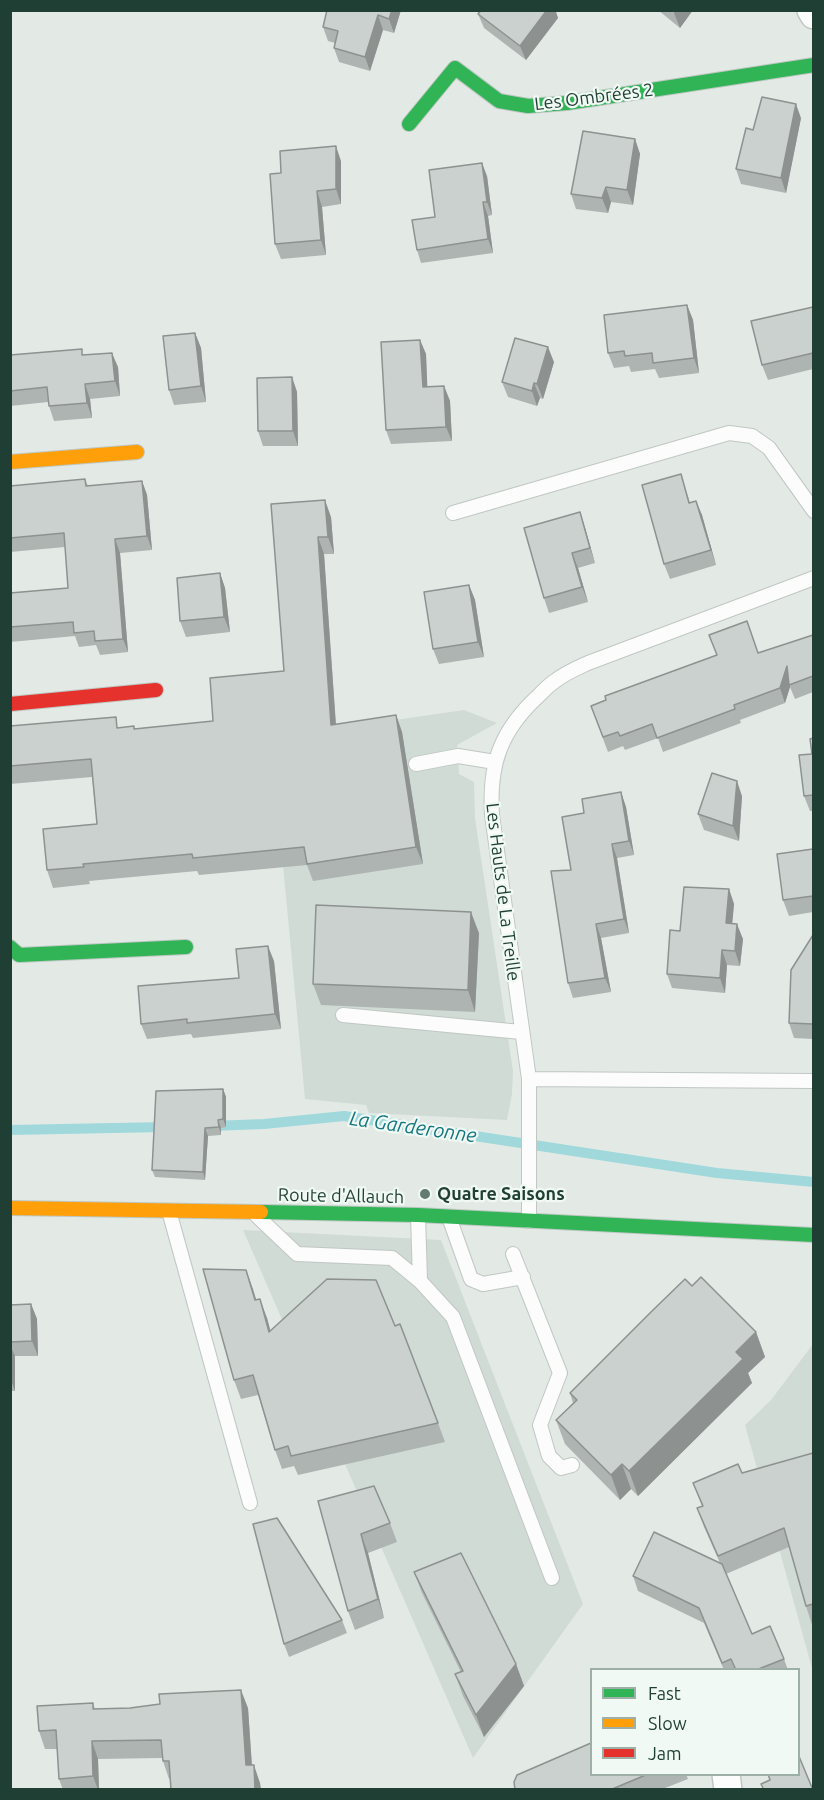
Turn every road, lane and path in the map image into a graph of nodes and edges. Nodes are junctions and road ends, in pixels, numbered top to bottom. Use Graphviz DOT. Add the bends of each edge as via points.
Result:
graph roads {
  1 [pos="811,10"];
  2 [pos="813,15"];
  3 [pos="813,65"];
  4 [pos="409,124"];
  5 [pos="137,452"];
  6 [pos="10,462"];
  7 [pos="813,511"];
  8 [pos="453,513"];
  9 [pos="813,578"];
  10 [pos="156,690"];
  11 [pos="10,704"];
  12 [pos="495,762"];
  13 [pos="416,764"];
  14 [pos="186,946"];
  15 [pos="10,947"];
  16 [pos="343,1015"];
  17 [pos="521,1032"];
  18 [pos="529,1079"];
  19 [pos="813,1080"];
  20 [pos="10,1208"];
  21 [pos="169,1211"];
  22 [pos="254,1212"];
  23 [pos="418,1215"];
  24 [pos="449,1217"];
  25 [pos="529,1221"];
  26 [pos="813,1235"];
  27 [pos="513,1254"];
  28 [pos="523,1278"];
  29 [pos="420,1281"];
  30 [pos="572,1465"];
  31 [pos="250,1503"];
  32 [pos="552,1578"];
  1 -- 2 [label="street"];
  3 -- 4 [label="street, Les Ombrées 2" via="528,106 500,101 455,68"];
  5 -- 6 [label="street"];
  7 -- 8 [label="lane" via="769,448 752,436 729,434"];
  9 -- 12 [label="lane, Les Hauts de La Treille" via="588,663 554,681 527,707 503,739"];
  10 -- 11 [label="street"];
  12 -- 13 [label="lane" via="458,756"];
  12 -- 17 [label="lane, Les Hauts de La Treille" via="492,815"];
  14 -- 15 [label="street" via="19,955"];
  16 -- 17 [label="lane"];
  17 -- 18 [label="lane, Les Hauts de La Treille"];
  18 -- 19 [label="lane"];
  18 -- 25 [label="lane, Les Hauts de La Treille"];
  20 -- 21 [label="street, Route d'Allauch"];
  21 -- 22 [label="street, Route d'Allauch"];
  21 -- 31 [label="lane"];
  22 -- 23 [label="street, Route d'Allauch"];
  22 -- 29 [label="lane" via="297,1254 392,1257"];
  23 -- 24 [label="street, Route d'Allauch"];
  23 -- 29 [label="lane"];
  24 -- 25 [label="street, Route d'Allauch"];
  24 -- 28 [label="lane" via="471,1279 483,1284"];
  25 -- 26 [label="street, Route d'Allauch"];
  27 -- 28 [label="lane"];
  28 -- 30 [label="lane" via="560,1373 540,1425 549,1456 561,1468"];
  29 -- 32 [label="lane" via="453,1317"];
}
